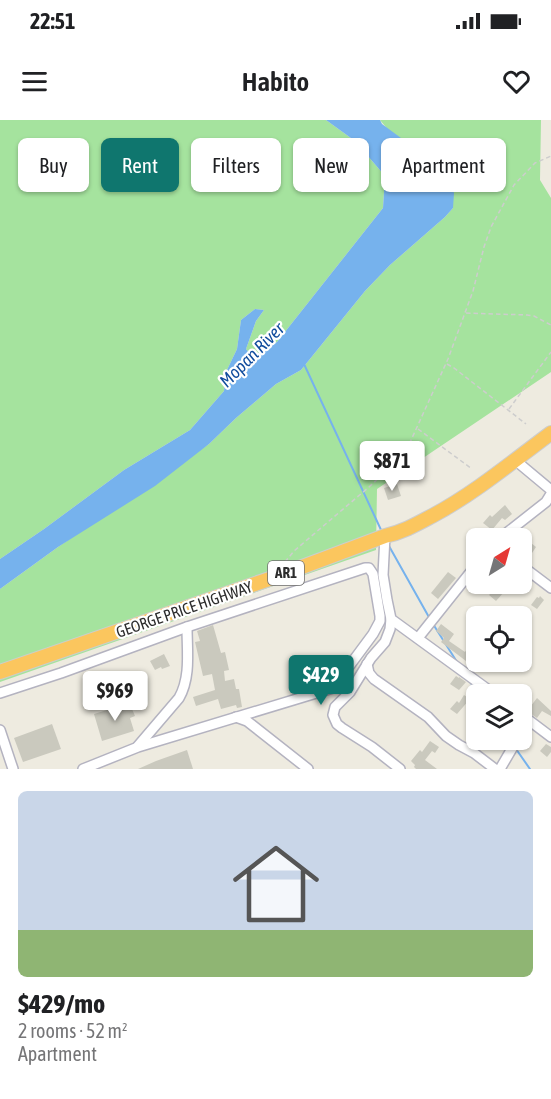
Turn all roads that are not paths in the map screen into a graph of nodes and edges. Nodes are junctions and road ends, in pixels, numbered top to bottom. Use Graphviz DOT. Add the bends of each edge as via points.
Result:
graph roads {
  1 [pos="551,433"];
  2 [pos="515,460"];
  3 [pos="550,498"];
  4 [pos="513,528"];
  5 [pos="385,536"];
  6 [pos="532,574"];
  7 [pos="466,578"];
  8 [pos="551,588"];
  9 [pos="392,618"];
  10 [pos="187,627"];
  11 [pos="418,638"];
  12 [pos="367,664"];
  13 [pos="0,672"];
  14 [pos="480,684"];
  15 [pos="0,693"];
  16 [pos="236,717"];
  17 [pos="532,723"];
  18 [pos="0,730"];
  19 [pos="551,737"];
  20 [pos="138,747"];
  21 [pos="511,750"];
  22 [pos="13,769"];
  23 [pos="83,769"];
  24 [pos="308,769"];
  25 [pos="400,769"];
  26 [pos="495,769"];
  27 [pos="500,769"];
  1 -- 2 [label="highway, GEORGE PRICE HIGHWAY / AR1"];
  2 -- 3 [label="street"];
  2 -- 5 [label="highway, GEORGE PRICE HIGHWAY / AR1" via="452,506 402,532"];
  3 -- 4 [label="street"];
  5 -- 9 [label="street" via="383,575"];
  5 -- 13 [label="highway, GEORGE PRICE HIGHWAY / AR1"];
  6 -- 8 [label="street"];
  7 -- 11 [label="street"];
  9 -- 11 [label="street"];
  9 -- 12 [label="street" via="385,642"];
  10 -- 15 [label="street"];
  10 -- 16 [label="street" via="365,568 373,574 380,621 333,688"];
  10 -- 20 [label="street" via="183,691"];
  11 -- 14 [label="street"];
  12 -- 25 [label="street" via="354,687 335,707 334,720"];
  12 -- 26 [label="street" via="374,679"];
  16 -- 20 [label="street"];
  16 -- 24 [label="street" via="247,721"];
  17 -- 19 [label="street"];
  18 -- 22 [label="street"];
  20 -- 23 [label="street"];
  21 -- 27 [label="street"];
}
